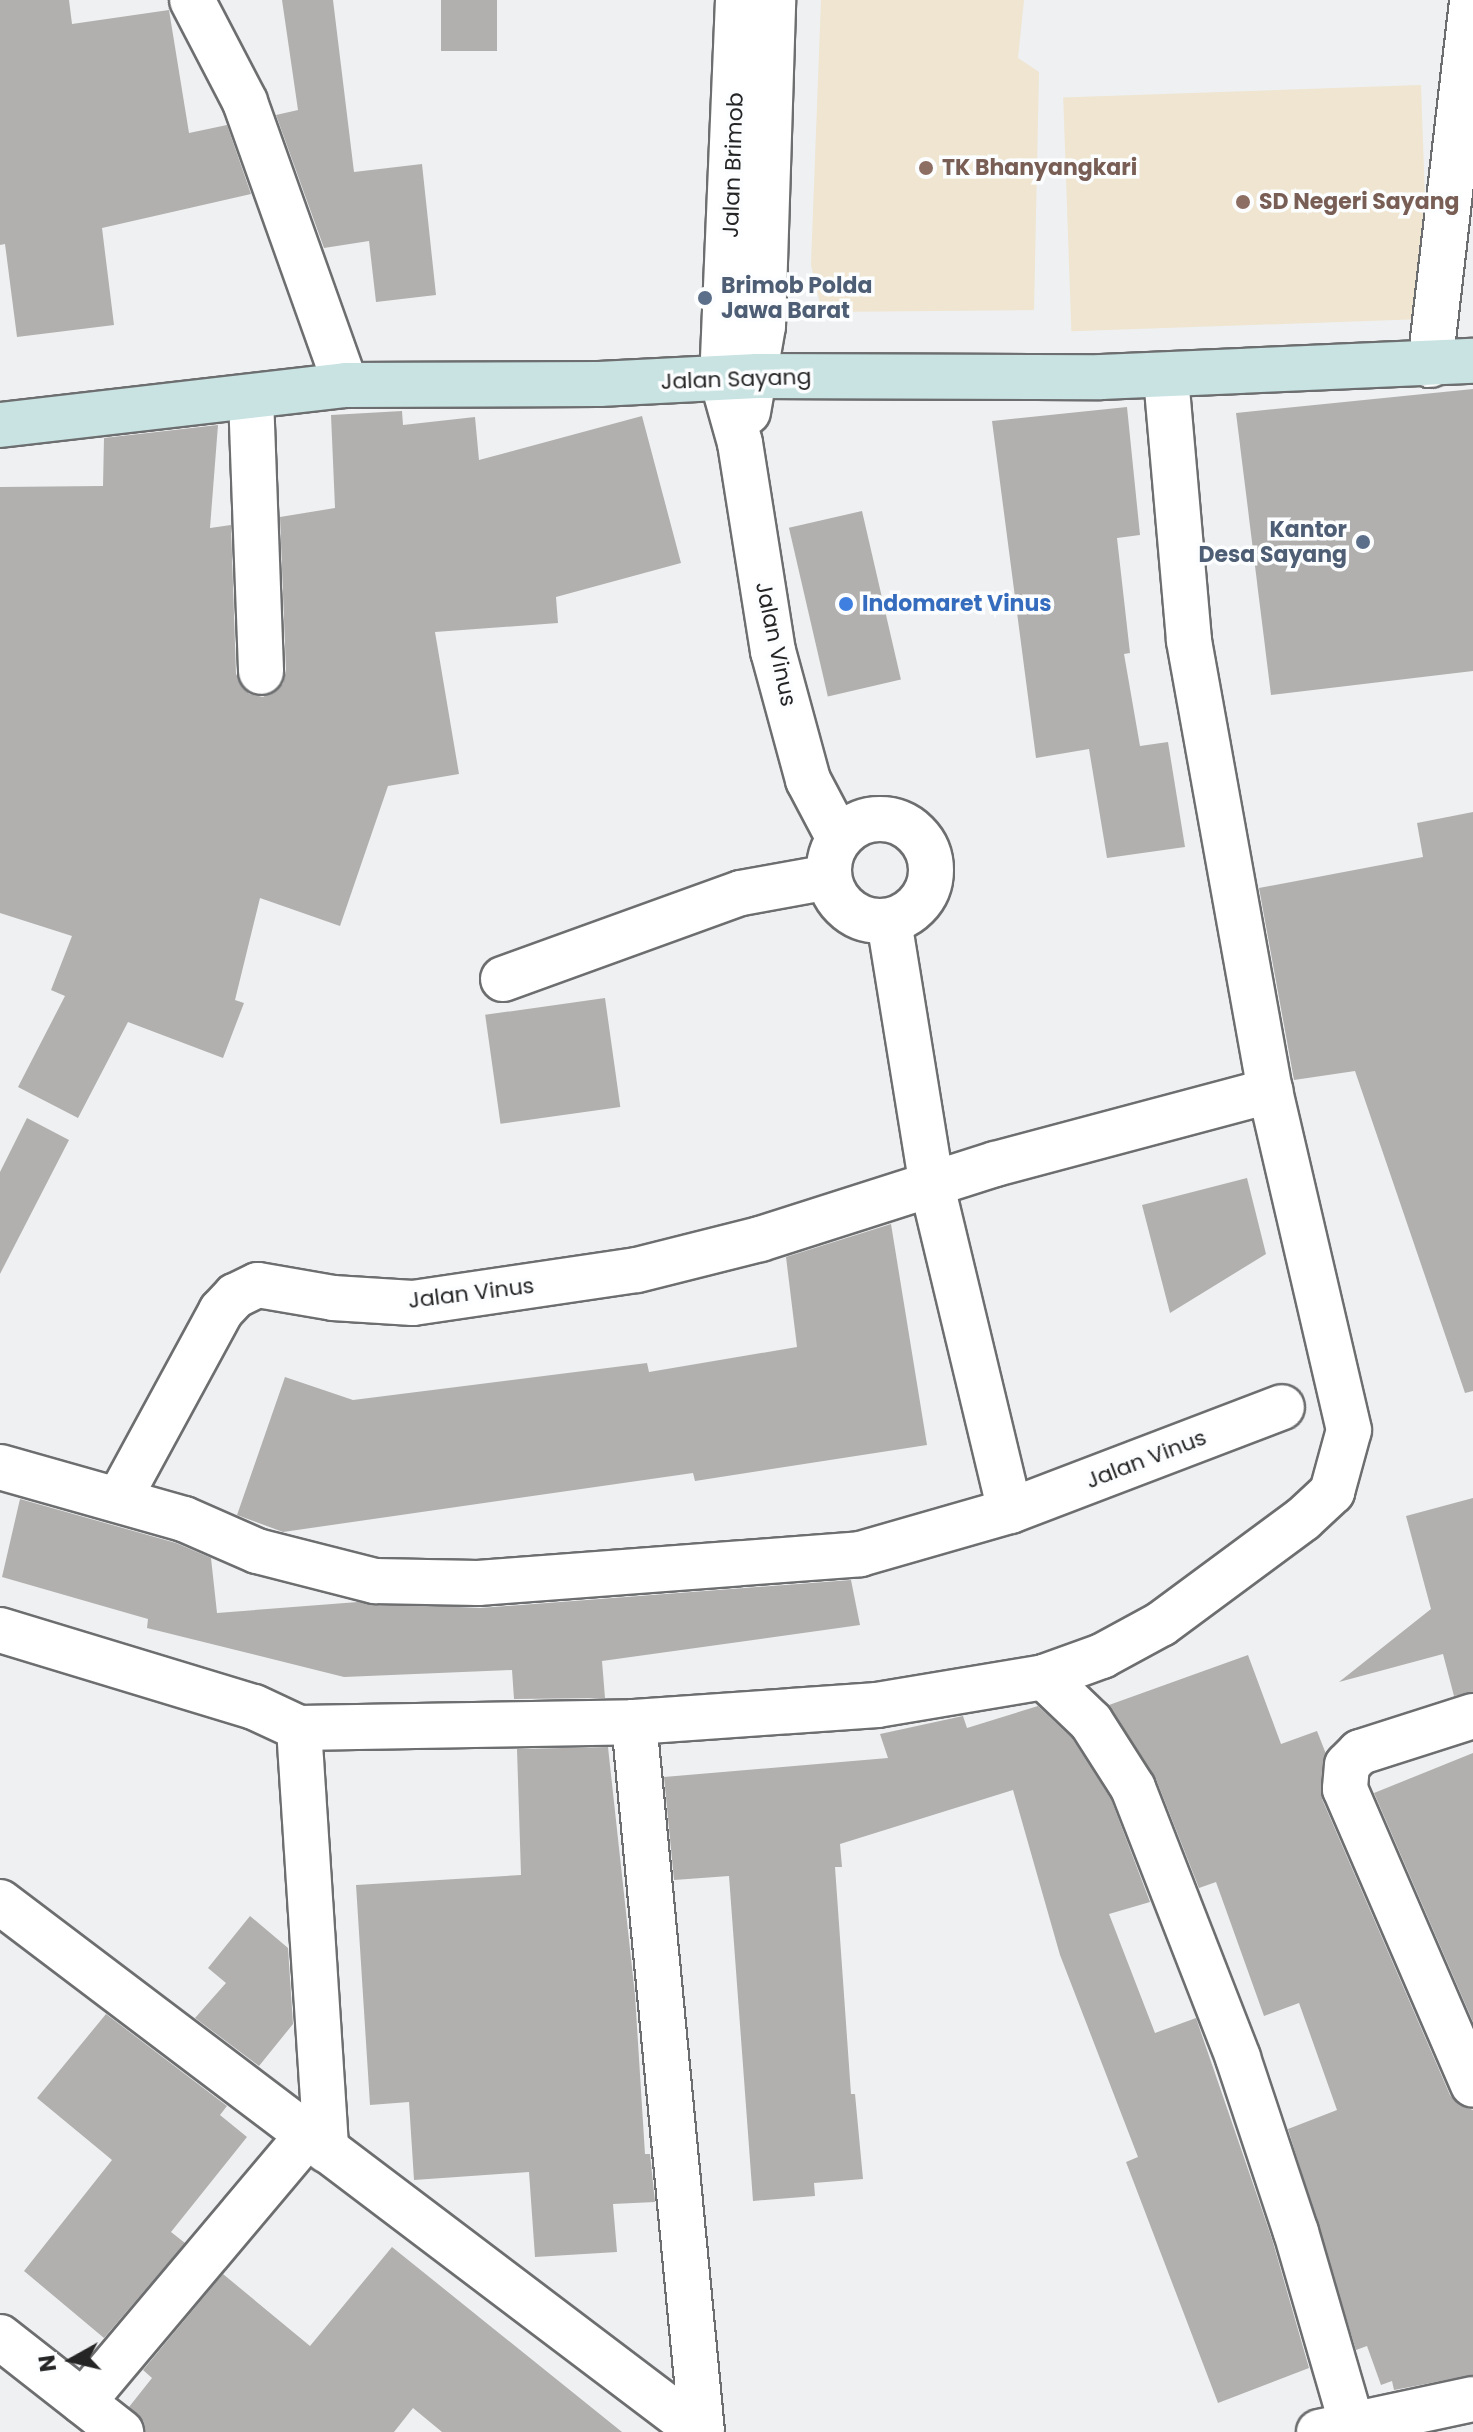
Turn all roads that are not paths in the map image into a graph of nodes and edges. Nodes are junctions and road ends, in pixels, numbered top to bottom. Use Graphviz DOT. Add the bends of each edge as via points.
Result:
graph roads {
  1 [pos="192,0"];
  2 [pos="738,0"];
  3 [pos="773,0"];
  4 [pos="1472,0"];
  5 [pos="1473,361"];
  6 [pos="1430,365"];
  7 [pos="1166,375"];
  8 [pos="739,377"];
  9 [pos="346,385"];
  10 [pos="251,397"];
  11 [pos="0,425"];
  12 [pos="261,672"];
  13 [pos="834,857"];
  14 [pos="889,921"];
  15 [pos="503,979"];
  16 [pos="1270,1091"];
  17 [pos="932,1186"];
  18 [pos="1282,1407"];
  19 [pos="0,1467"];
  20 [pos="119,1499"];
  21 [pos="1010,1511"];
  22 [pos="0,1630"];
  23 [pos="1044,1677"];
  24 [pos="1473,1716"];
  25 [pos="634,1722"];
  26 [pos="299,1728"];
  27 [pos="0,1902"];
  28 [pos="1473,2085"];
  29 [pos="317,2142"];
  30 [pos="0,2337"];
  31 [pos="1473,2399"];
  32 [pos="83,2402"];
  33 [pos="1342,2429"];
  34 [pos="121,2432"];
  35 [pos="701,2432"];
  1 -- 9 [label="street" via="245,102"];
  2 -- 8 [label="street, Jalan Brimob"];
  3 -- 8 [label="street, Jalan Brimob" via="769,208"];
  4 -- 6 [label="street"];
  5 -- 6 [label="main road, Jalan Sayang"];
  6 -- 7 [label="main road, Jalan Sayang"];
  7 -- 8 [label="main road, Jalan Sayang"];
  7 -- 16 [label="street" via="1189,640"];
  8 -- 9 [label="main road, Jalan Sayang"];
  8 -- 13 [label="street, Jalan Vinus" via="740,443 773,651"];
  9 -- 10 [label="main road, Jalan Sayang"];
  10 -- 11 [label="main road, Jalan Sayang"];
  10 -- 12 [label="street"];
  13 -- 14 [label="street" via="850,912 868,921"];
  13 -- 14 [label="street" via="854,825 883,818 911,828 925,843 931,882 923,901"];
  13 -- 15 [label="street"];
  14 -- 17 [label="street"];
  16 -- 17 [label="street, Jalan Vinus" via="995,1164"];
  16 -- 23 [label="street" via="1349,1430 1332,1492 1161,1624 1102,1656"];
  17 -- 20 [label="street, Jalan Vinus" via="637,1270 413,1303 333,1298 258,1285 235,1296 221,1311"];
  17 -- 21 [label="street"];
  18 -- 21 [label="street, Jalan Vinus"];
  19 -- 20 [label="street, Jalan Vinus"];
  20 -- 21 [label="street, Jalan Vinus" via="257,1551 375,1581 448,1583 860,1554"];
  22 -- 26 [label="street" via="254,1707"];
  23 -- 25 [label="street" via="877,1705"];
  23 -- 33 [label="street" via="1091,1722 1133,1788 1247,2086"];
  24 -- 28 [label="street" via="1360,1752 1347,1765 1345,1789"];
  25 -- 26 [label="street"];
  25 -- 35 [label="street"];
  26 -- 29 [label="street"];
  27 -- 29 [label="street"];
  29 -- 32 [label="street"];
  29 -- 35 [label="street"];
  30 -- 32 [label="street"];
  31 -- 33 [label="street"];
  32 -- 34 [label="street"];
}
